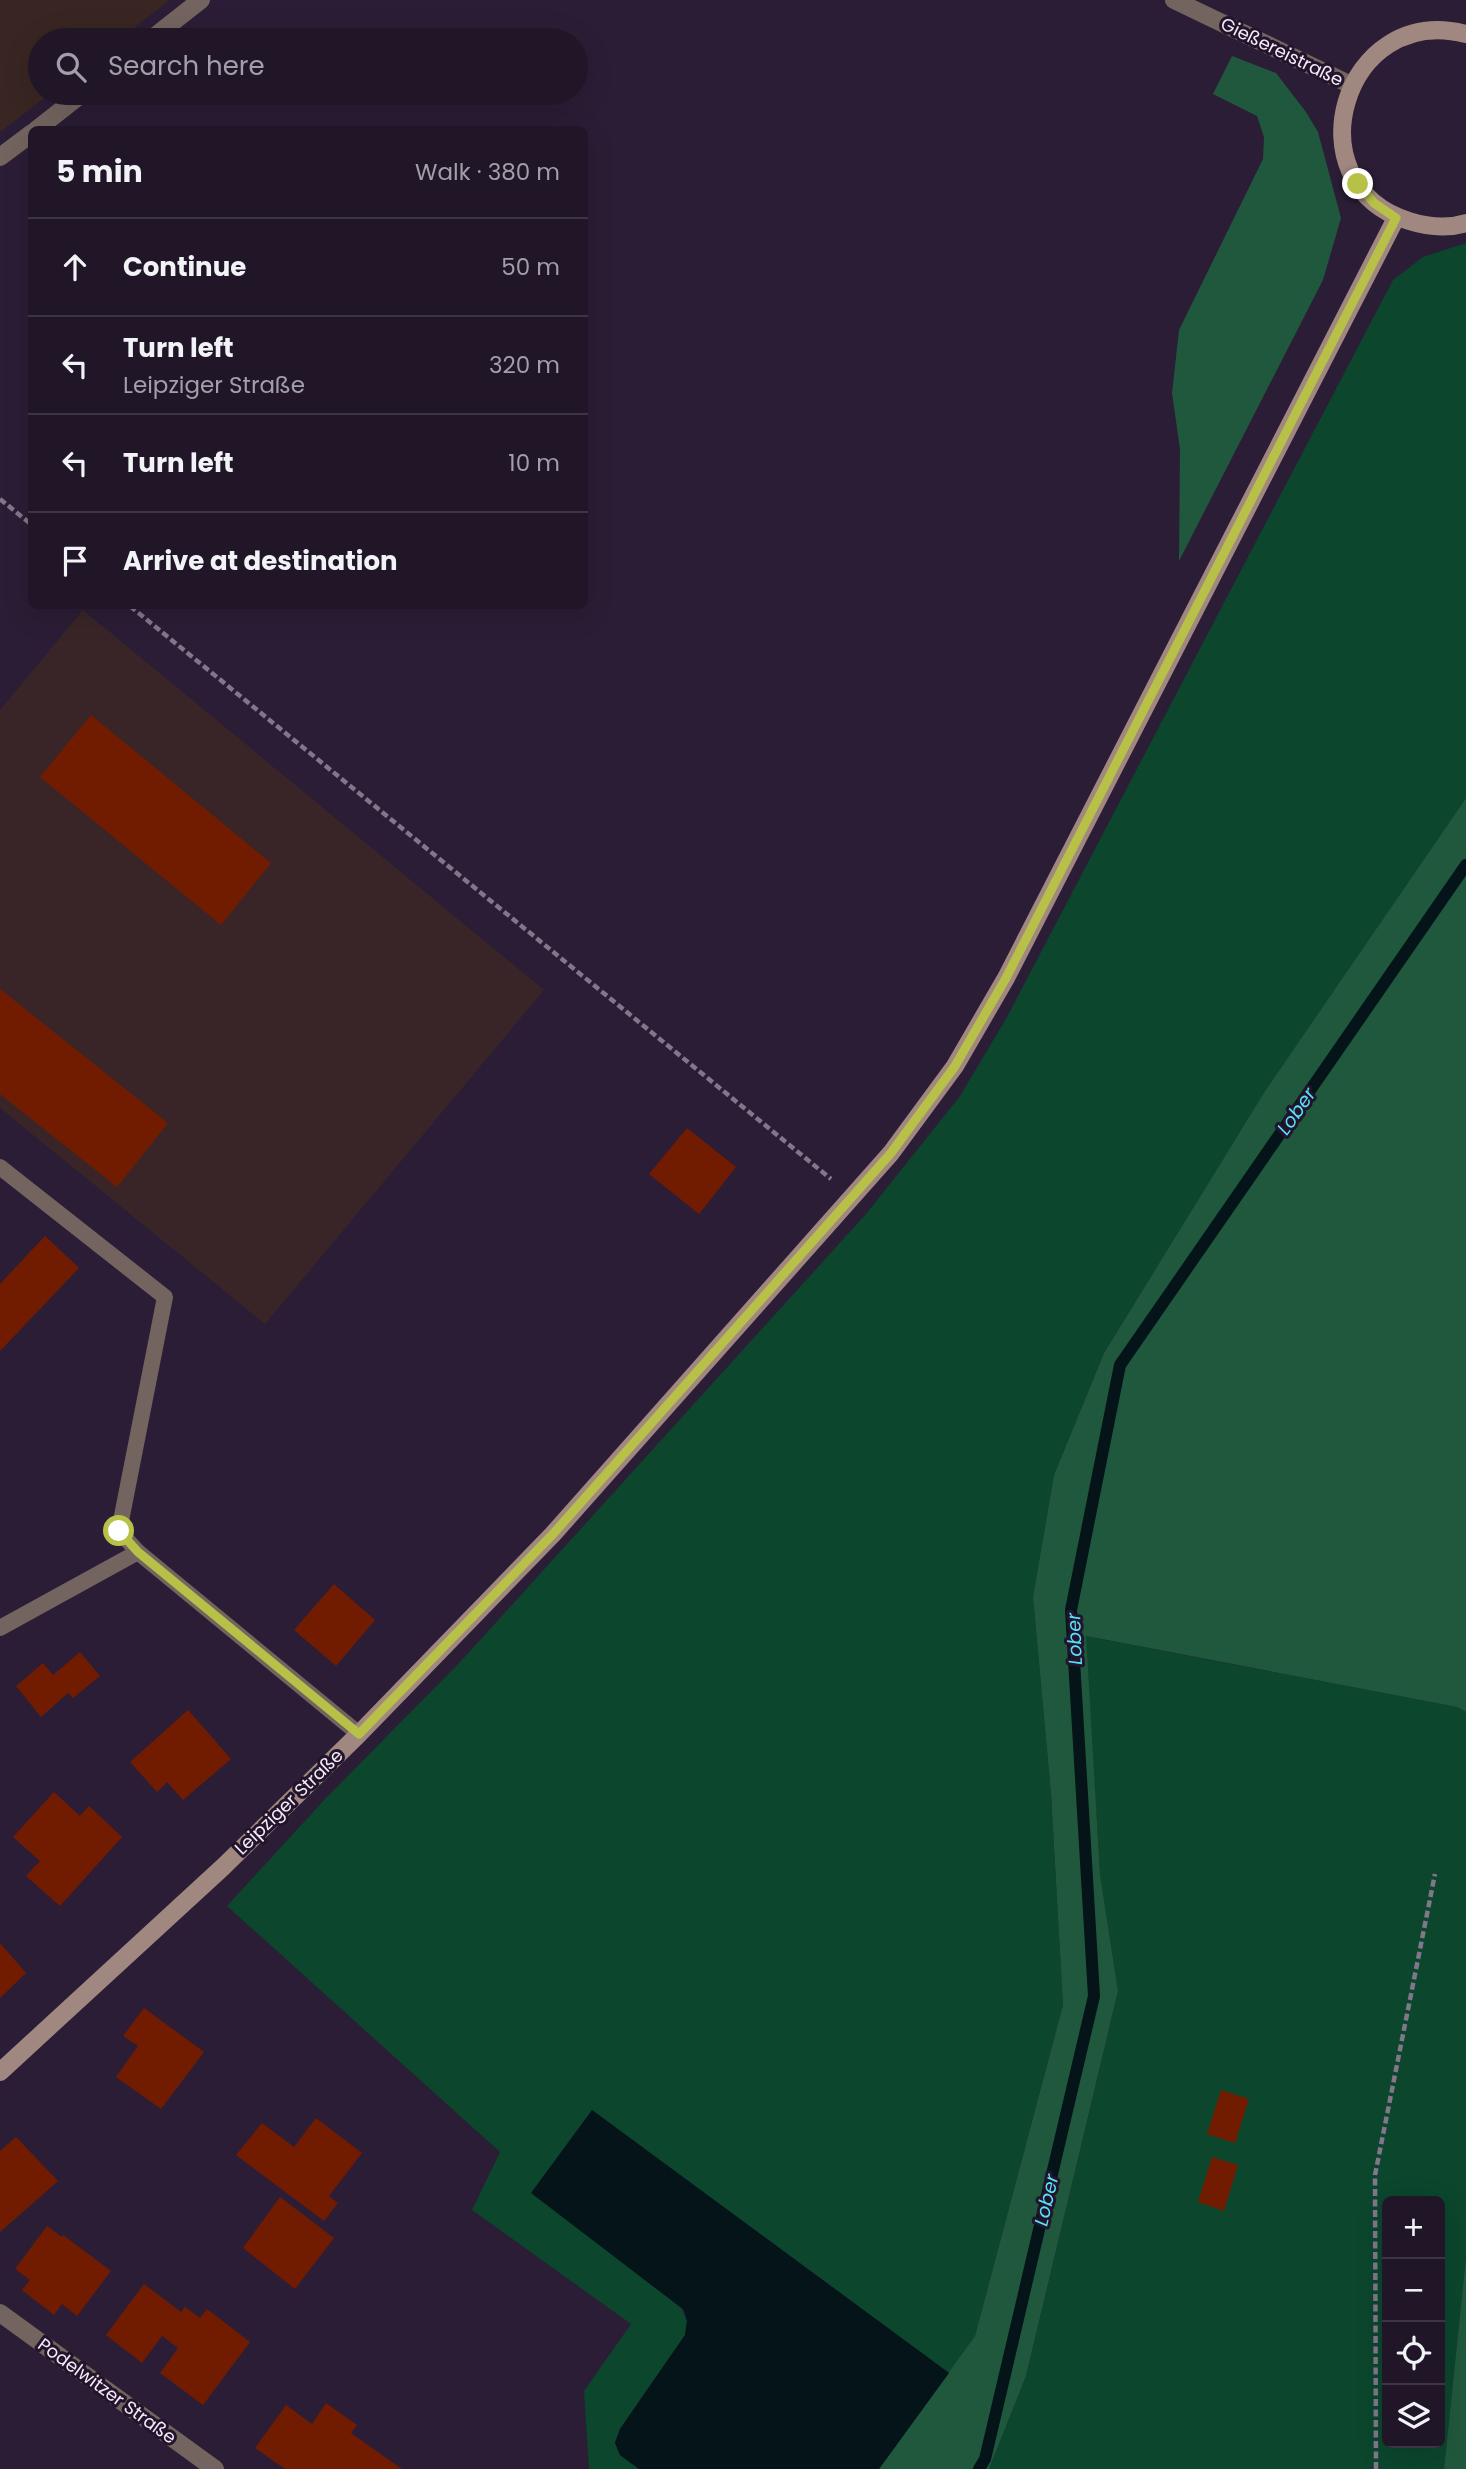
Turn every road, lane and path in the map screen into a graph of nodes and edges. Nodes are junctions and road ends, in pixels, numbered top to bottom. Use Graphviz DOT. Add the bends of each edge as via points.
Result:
graph roads {
  1 [pos="201,0"];
  2 [pos="1174,0"];
  3 [pos="165,28"];
  4 [pos="1466,34"];
  5 [pos="1351,85"];
  6 [pos="68,105"];
  7 [pos="41,126"];
  8 [pos="28,136"];
  9 [pos="0,157"];
  10 [pos="1396,218"];
  11 [pos="1466,223"];
  12 [pos="0,499"];
  13 [pos="28,522"];
  14 [pos="134,609"];
  15 [pos="0,1167"];
  16 [pos="853,1196"];
  17 [pos="138,1552"];
  18 [pos="0,1628"];
  19 [pos="359,1734"];
  20 [pos="1435,1874"];
  21 [pos="0,2072"];
  22 [pos="0,2313"];
  23 [pos="215,2469"];
  24 [pos="1376,2469"];
  1 -- 3 [label="street"];
  2 -- 5 [label="street, Gießereistraße"];
  4 -- 5 [label="street" via="1421,32 1392,42 1368,60"];
  5 -- 10 [label="street" via="1342,110 1346,161 1374,203"];
  6 -- 7 [label="street"];
  8 -- 9 [label="street"];
  10 -- 11 [label="street" via="1424,226"];
  10 -- 16 [label="street, Leipziger Straße" via="1006,978 955,1066"];
  12 -- 13 [label="path"];
  14 -- 16 [label="path"];
  15 -- 17 [label="lane" via="164,1297 119,1531"];
  16 -- 19 [label="street, Leipziger Straße" via="553,1534"];
  17 -- 18 [label="lane"];
  17 -- 19 [label="lane"];
  19 -- 21 [label="street, Leipziger Straße" via="223,1867"];
  20 -- 24 [label="path" via="1375,2175"];
  22 -- 23 [label="street, Podelwitzer Straße"];
}
